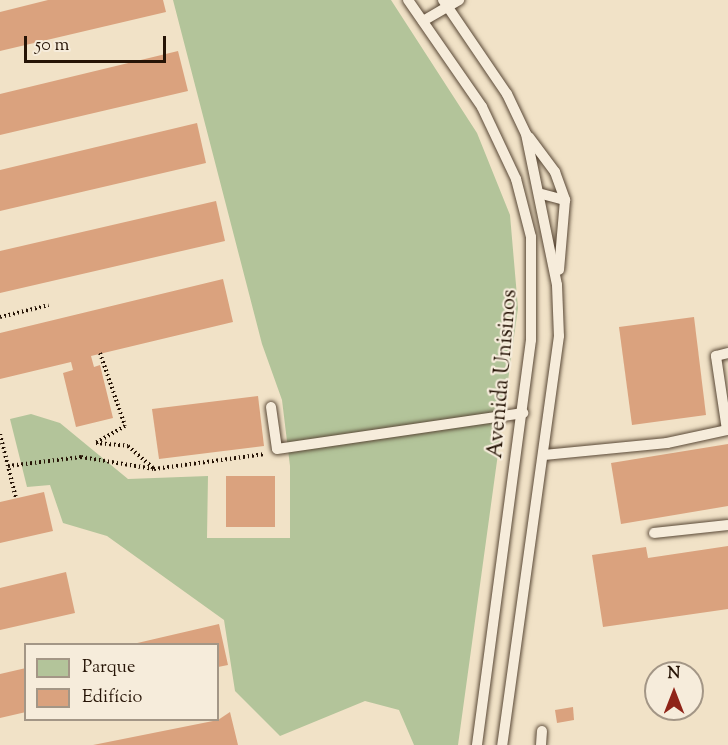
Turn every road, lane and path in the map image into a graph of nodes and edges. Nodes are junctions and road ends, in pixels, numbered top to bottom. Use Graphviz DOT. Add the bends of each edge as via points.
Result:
graph roads {
  1 [pos="408,0"];
  2 [pos="459,0"];
  3 [pos="445,4"];
  4 [pos="423,21"];
  5 [pos="526,135"];
  6 [pos="542,194"];
  7 [pos="565,200"];
  8 [pos="557,285"];
  9 [pos="49,305"];
  10 [pos="0,317"];
  11 [pos="100,353"];
  12 [pos="728,353"];
  13 [pos="271,407"];
  14 [pos="523,413"];
  15 [pos="0,434"];
  16 [pos="277,450"];
  17 [pos="2,454"];
  18 [pos="544,455"];
  19 [pos="8,466"];
  20 [pos="154,469"];
  21 [pos="16,498"];
  22 [pos="728,525"];
  23 [pos="654,533"];
  24 [pos="542,731"];
  25 [pos="477,745"];
  26 [pos="502,745"];
  27 [pos="541,745"];
  1 -- 4 [label="lane, Avenida Unisinos"];
  2 -- 3 [label="lane"];
  3 -- 4 [label="lane"];
  3 -- 5 [label="lane, Avenida Unisinos" via="507,94"];
  4 -- 14 [label="lane, Avenida Unisinos" via="482,107 523,208 532,284"];
  5 -- 6 [label="lane, Avenida Unisinos"];
  5 -- 7 [label="lane" via="555,172"];
  6 -- 7 [label="lane"];
  6 -- 8 [label="lane, Avenida Unisinos"];
  7 -- 8 [label="lane"];
  8 -- 18 [label="lane, Avenida Unisinos" via="559,336"];
  9 -- 10 [label="path"];
  11 -- 20 [label="path" via="125,426 96,443 128,446"];
  12 -- 18 [label="lane" via="716,356 727,430 667,443"];
  13 -- 16 [label="lane"];
  14 -- 16 [label="lane"];
  14 -- 25 [label="lane, Avenida Unisinos"];
  15 -- 17 [label="path"];
  16 -- 20 [label="path" via="250,460"];
  17 -- 19 [label="path"];
  18 -- 26 [label="lane, Avenida Unisinos"];
  19 -- 20 [label="path" via="81,457"];
  19 -- 21 [label="path"];
  22 -- 23 [label="lane"];
  24 -- 27 [label="lane"];
}
